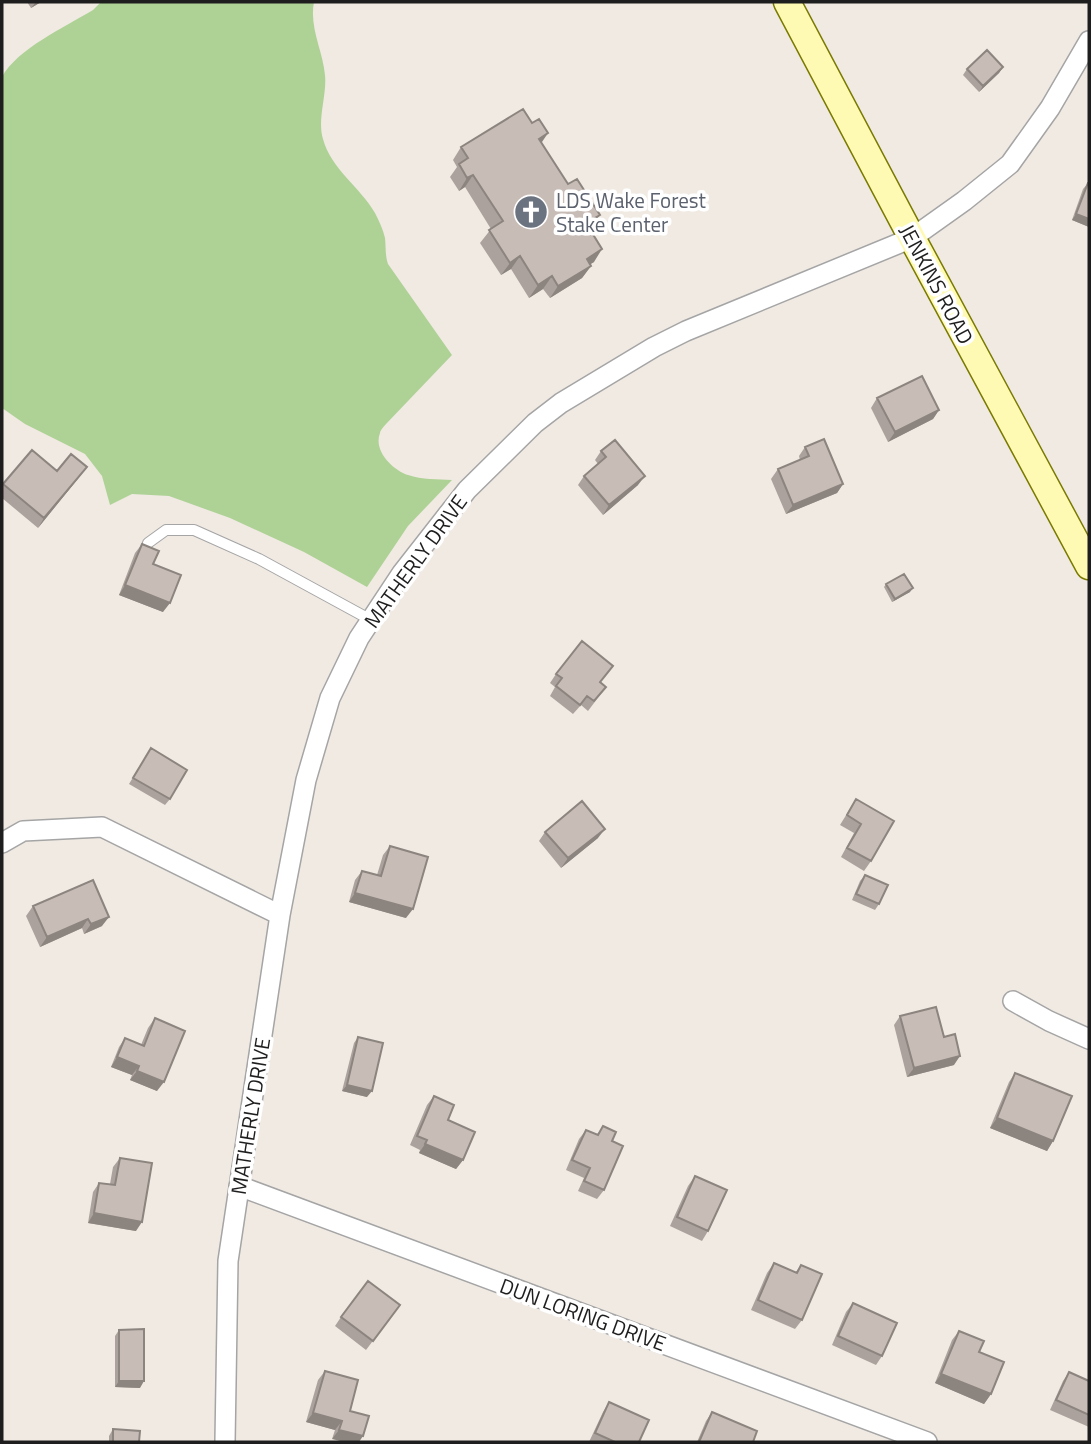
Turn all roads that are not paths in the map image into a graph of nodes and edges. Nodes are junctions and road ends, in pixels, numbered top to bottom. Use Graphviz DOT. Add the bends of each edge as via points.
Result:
graph roads {
  1 [pos="787,2"];
  2 [pos="1089,41"];
  3 [pos="912,238"];
  4 [pos="148,543"];
  5 [pos="1089,566"];
  6 [pos="371,620"];
  7 [pos="2,843"];
  8 [pos="280,915"];
  9 [pos="1013,1001"];
  10 [pos="1089,1039"];
  11 [pos="239,1186"];
  12 [pos="225,1442"];
  13 [pos="928,1442"];
  1 -- 3 [label="street, JENKINS ROAD"];
  2 -- 3 [label="street, MATHERLY DRIVE" via="1010,164"];
  3 -- 5 [label="street, JENKINS ROAD"];
  3 -- 6 [label="street, MATHERLY DRIVE" via="685,331 561,403 467,490"];
  4 -- 6 [label="lane" via="166,530 194,530 259,559"];
  6 -- 8 [label="street, MATHERLY DRIVE" via="330,698 306,780"];
  7 -- 8 [label="street" via="23,831 102,827"];
  8 -- 11 [label="street, MATHERLY DRIVE"];
  9 -- 10 [label="street"];
  11 -- 12 [label="street, MATHERLY DRIVE" via="228,1261"];
  11 -- 13 [label="street, DUN LORING DRIVE"];
}
